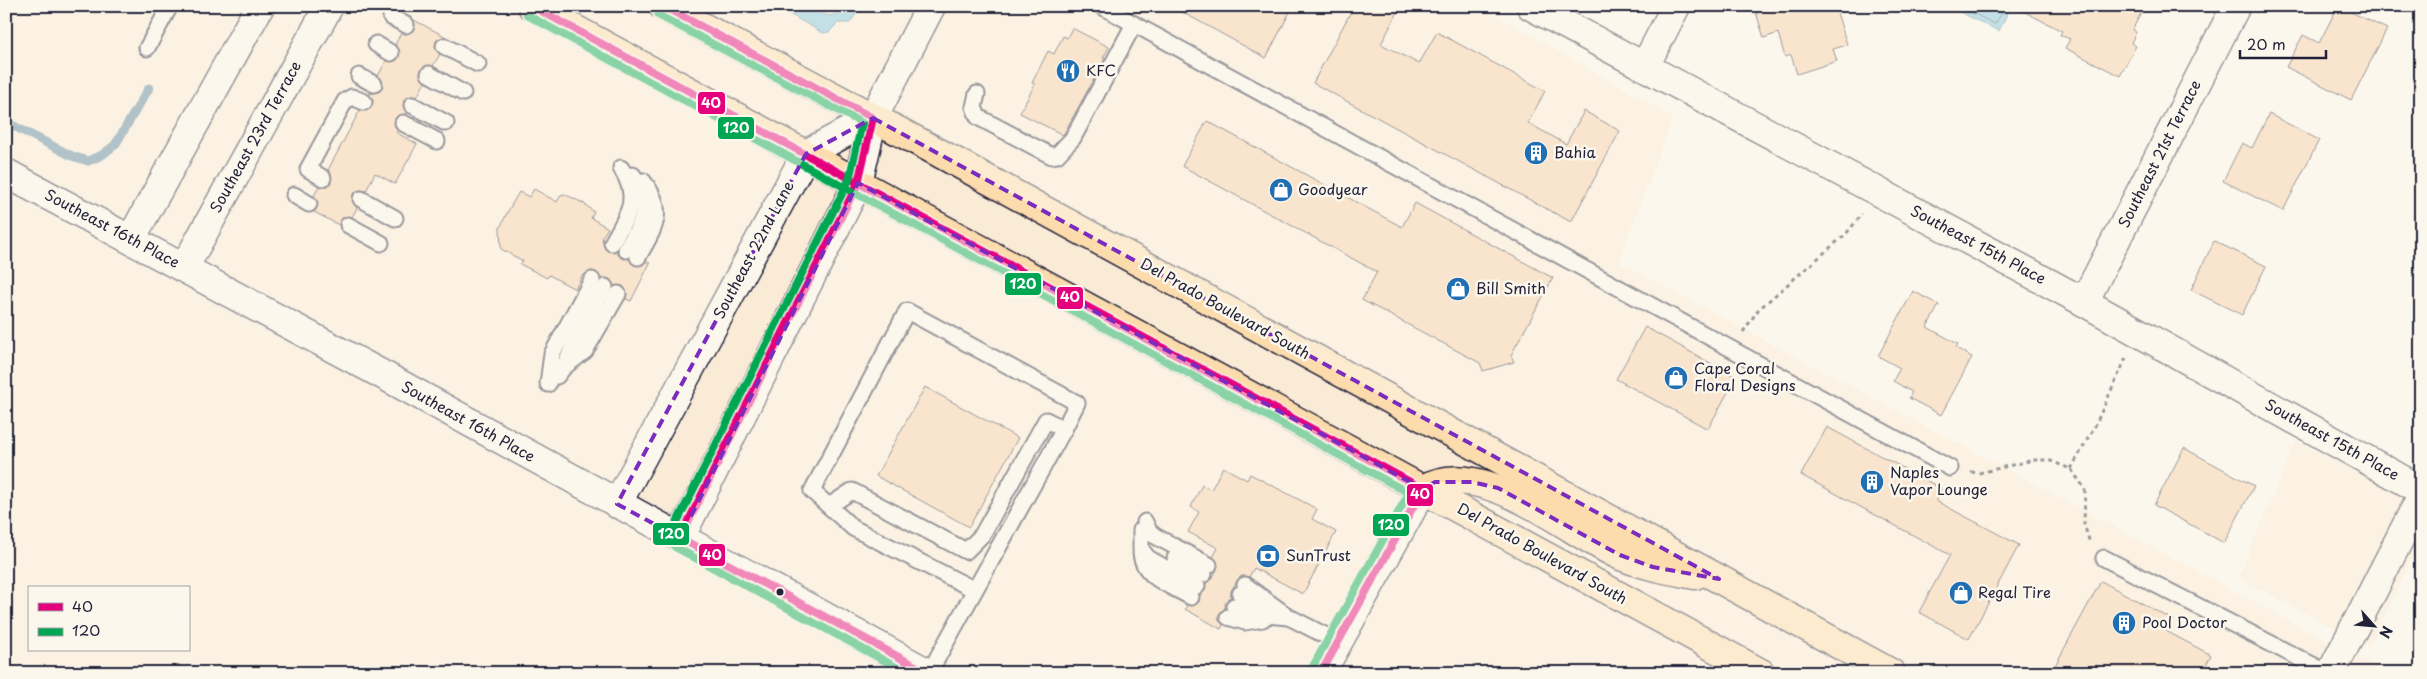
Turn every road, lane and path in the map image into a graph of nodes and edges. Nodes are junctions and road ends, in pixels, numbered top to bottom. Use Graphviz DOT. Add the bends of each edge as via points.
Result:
graph roads {
  1 [pos="170,6"];
  2 [pos="260,6"];
  3 [pos="329,6"];
  4 [pos="532,6"];
  5 [pos="663,6"];
  6 [pos="931,6"];
  7 [pos="1101,6"];
  8 [pos="1532,6"];
  9 [pos="1676,6"];
  10 [pos="2236,6"];
  11 [pos="390,17"];
  12 [pos="1134,24"];
  13 [pos="406,25"];
  14 [pos="376,44"];
  15 [pos="444,46"];
  16 [pos="148,48"];
  17 [pos="391,53"];
  18 [pos="478,64"];
  19 [pos="1645,66"];
  20 [pos="429,74"];
  21 [pos="359,76"];
  22 [pos="374,84"];
  23 [pos="463,92"];
  24 [pos="977,94"];
  25 [pos="364,102"];
  26 [pos="412,105"];
  27 [pos="873,118"];
  28 [pos="403,123"];
  29 [pos="446,123"];
  30 [pos="437,141"];
  31 [pos="806,154"];
  32 [pos="6,173"];
  33 [pos="632,175"];
  34 [pos="323,178"];
  35 [pos="858,183"];
  36 [pos="1876,190"];
  37 [pos="294,195"];
  38 [pos="362,200"];
  39 [pos="309,204"];
  40 [pos="395,218"];
  41 [pos="348,224"];
  42 [pos="131,239"];
  43 [pos="381,243"];
  44 [pos="625,250"];
  45 [pos="184,268"];
  46 [pos="605,287"];
  47 [pos="2084,302"];
  48 [pos="2138,332"];
  49 [pos="1733,350"];
  50 [pos="1064,429"];
  51 [pos="1950,468"];
  52 [pos="2071,469"];
  53 [pos="1423,489"];
  54 [pos="2421,490"];
  55 [pos="2421,497"];
  56 [pos="617,504"];
  57 [pos="829,506"];
  58 [pos="680,538"];
  59 [pos="2104,558"];
  60 [pos="1719,579"];
  61 [pos="1200,580"];
  62 [pos="975,590"];
  63 [pos="1281,615"];
  64 [pos="1338,642"];
  65 [pos="929,673"];
  66 [pos="1321,673"];
  67 [pos="1761,673"];
  68 [pos="1891,673"];
  69 [pos="2329,673"];
  1 -- 16 [label="lane"];
  2 -- 42 [label="street"];
  3 -- 45 [label="street, Southeast 23rd Terrace"];
  4 -- 31 [label="main road, Del Prado Boulevard South"];
  5 -- 27 [label="main road, Del Prado Boulevard South"];
  6 -- 27 [label="street"];
  7 -- 12 [label="lane"];
  8 -- 19 [label="street, Southeast 15th Place"];
  9 -- 19 [label="street"];
  10 -- 47 [label="street, Southeast 21st Terrace"];
  11 -- 13 [label="lane"];
  12 -- 24 [label="lane" via="1073,138 1058,154 1052,156 978,117 974,107"];
  12 -- 49 [label="lane"];
  14 -- 17 [label="lane"];
  15 -- 18 [label="lane"];
  19 -- 36 [label="street, Southeast 15th Place"];
  20 -- 23 [label="lane"];
  21 -- 22 [label="lane"];
  25 -- 34 [label="lane" via="352,98 345,101 308,169"];
  26 -- 29 [label="lane"];
  27 -- 31 [label="street"];
  27 -- 35 [label="street"];
  27 -- 60 [label="main road, Del Prado Boulevard South"];
  28 -- 30 [label="lane"];
  31 -- 35 [label="main road, Del Prado Boulevard South"];
  31 -- 56 [label="street, Southeast 22nd Lane"];
  32 -- 42 [label="street, Southeast 16th Place"];
  33 -- 44 [label="lane" via="643,190 645,206 639,227"];
  35 -- 53 [label="main road, Del Prado Boulevard South"];
  35 -- 58 [label="street"];
  36 -- 47 [label="street, Southeast 15th Place"];
  36 -- 49 [label="path" via="1852,228 1758,310"];
  37 -- 39 [label="lane"];
  38 -- 40 [label="lane"];
  41 -- 43 [label="lane"];
  42 -- 45 [label="street, Southeast 16th Place"];
  45 -- 56 [label="street, Southeast 16th Place"];
  46 -- 46 [label="lane" via="552,354 556,375 575,338"];
  47 -- 48 [label="street, Southeast 15th Place"];
  48 -- 52 [label="path" via="2094,428"];
  48 -- 54 [label="street, Southeast 15th Place"];
  49 -- 51 [label="lane"];
  50 -- 57 [label="lane" via="1046,420 982,535 966,551 852,491"];
  50 -- 57 [label="lane" via="1077,403 907,311 812,491"];
  50 -- 62 [label="lane"];
  51 -- 52 [label="path" via="1979,473 2033,460 2048,460"];
  52 -- 59 [label="path" via="2085,489 2084,524 2088,540 2093,550"];
  53 -- 60 [label="main road" via="1435,482 1449,480 1498,488 1620,555 1653,567"];
  53 -- 64 [label="street"];
  53 -- 67 [label="main road, Del Prado Boulevard South"];
  55 -- 69 [label="street"];
  56 -- 58 [label="street, Southeast 16th Place"];
  57 -- 62 [label="lane" via="853,528"];
  58 -- 65 [label="street, Southeast 16th Place"];
  59 -- 69 [label="lane"];
  60 -- 68 [label="main road, Del Prado Boulevard South"];
  61 -- 61 [label="lane" via="1153,541 1145,528 1141,549 1154,562"];
  62 -- 65 [label="lane"];
  63 -- 63 [label="lane" via="1237,600 1245,622"];
  63 -- 64 [label="lane"];
  64 -- 66 [label="street"];
}
